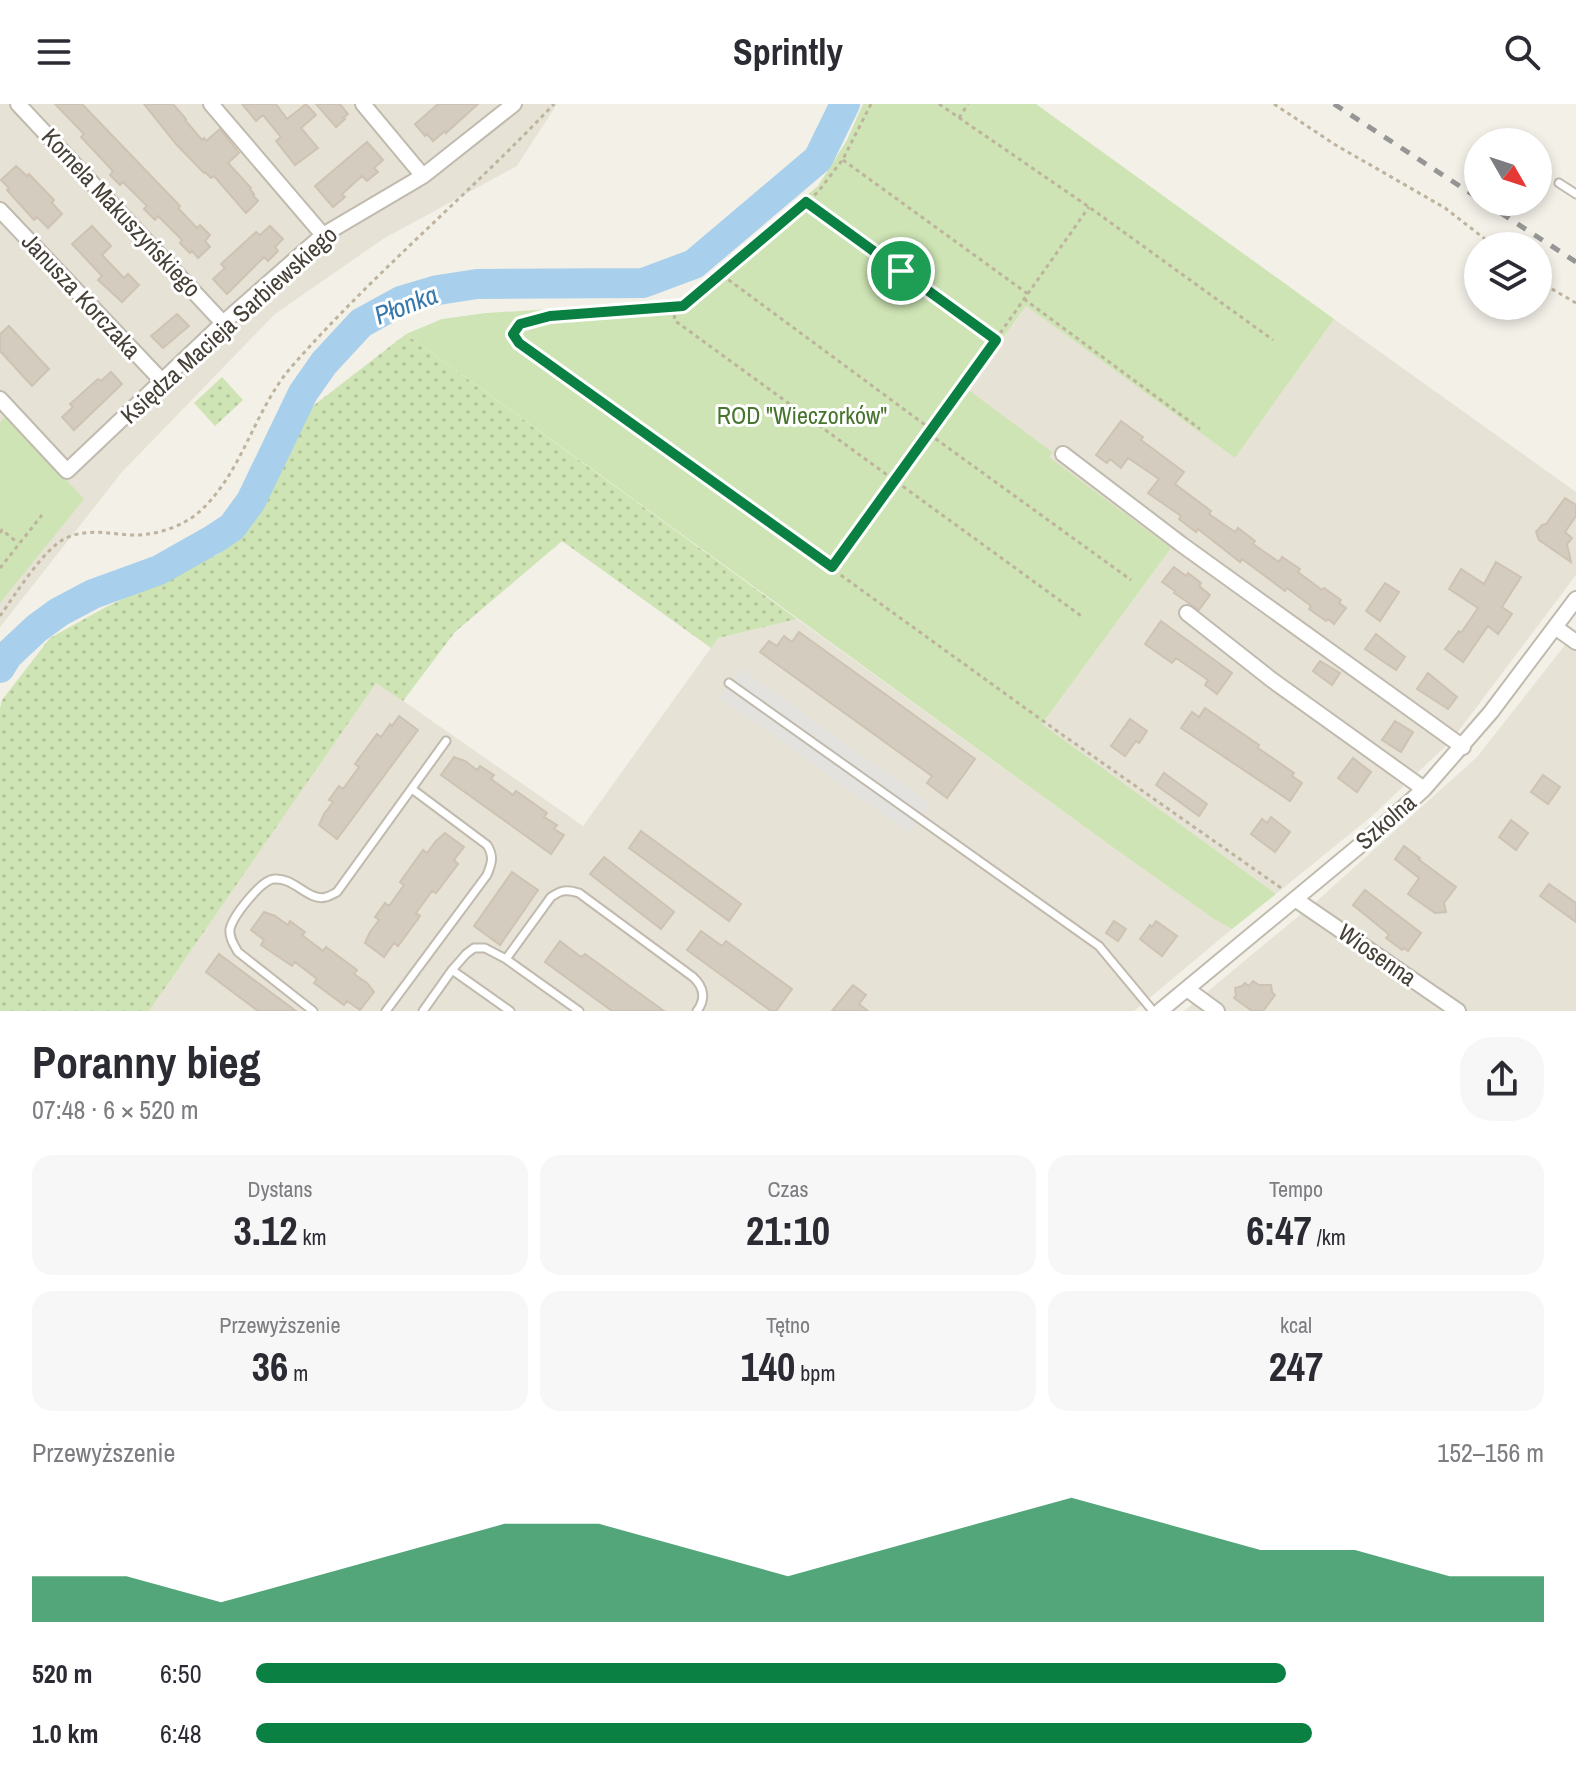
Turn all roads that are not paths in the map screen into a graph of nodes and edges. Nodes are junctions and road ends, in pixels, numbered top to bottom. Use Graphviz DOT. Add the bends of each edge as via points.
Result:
graph roads {
  1 [pos="18,104"];
  2 [pos="211,104"];
  3 [pos="363,104"];
  4 [pos="514,104"];
  5 [pos="423,176"];
  6 [pos="1559,183"];
  7 [pos="1576,194"];
  8 [pos="0,210"];
  9 [pos="323,235"];
  10 [pos="223,323"];
  11 [pos="163,382"];
  12 [pos="0,399"];
  13 [pos="1063,454"];
  14 [pos="1576,599"];
  15 [pos="1187,613"];
  16 [pos="1555,627"];
  17 [pos="1576,642"];
  18 [pos="729,683"];
  19 [pos="446,741"];
  20 [pos="1463,747"];
  21 [pos="412,789"];
  22 [pos="1424,789"];
  23 [pos="1295,899"];
  24 [pos="506,959"];
  25 [pos="452,970"];
  26 [pos="1187,989"];
  27 [pos="313,1011"];
  28 [pos="386,1011"];
  29 [pos="423,1011"];
  30 [pos="510,1011"];
  31 [pos="579,1011"];
  32 [pos="697,1011"];
  33 [pos="1153,1011"];
  34 [pos="1160,1011"];
  35 [pos="1217,1011"];
  36 [pos="1458,1011"];
  1 -- 10 [label="street, Kornela Makuszyńskiego"];
  2 -- 9 [label="street"];
  3 -- 5 [label="street"];
  4 -- 5 [label="street, Księdza Macieja Sarbiewskiego"];
  5 -- 9 [label="street, Księdza Macieja Sarbiewskiego"];
  6 -- 7 [label="lane"];
  8 -- 11 [label="street, Janusza Korczaka"];
  9 -- 10 [label="street, Księdza Macieja Sarbiewskiego"];
  10 -- 11 [label="street, Księdza Macieja Sarbiewskiego"];
  11 -- 12 [label="street, Księdza Macieja Sarbiewskiego" via="67,471"];
  13 -- 20 [label="street"];
  14 -- 16 [label="street, Szkolna"];
  15 -- 22 [label="street"];
  16 -- 17 [label="street"];
  16 -- 20 [label="street, Szkolna"];
  18 -- 33 [label="lane" via="1099,946"];
  19 -- 21 [label="lane"];
  20 -- 22 [label="street, Szkolna"];
  21 -- 27 [label="lane" via="337,892 315,897 288,880 268,880 230,929 238,952"];
  21 -- 28 [label="lane" via="487,845 493,862"];
  22 -- 23 [label="street, Szkolna"];
  23 -- 26 [label="street, Szkolna"];
  23 -- 36 [label="street, Wiosenna"];
  24 -- 25 [label="lane" via="474,948"];
  24 -- 31 [label="lane"];
  24 -- 32 [label="lane" via="551,897 569,889 700,983"];
  25 -- 29 [label="lane"];
  25 -- 30 [label="lane"];
  26 -- 34 [label="street, Szkolna"];
  26 -- 35 [label="street"];
}
